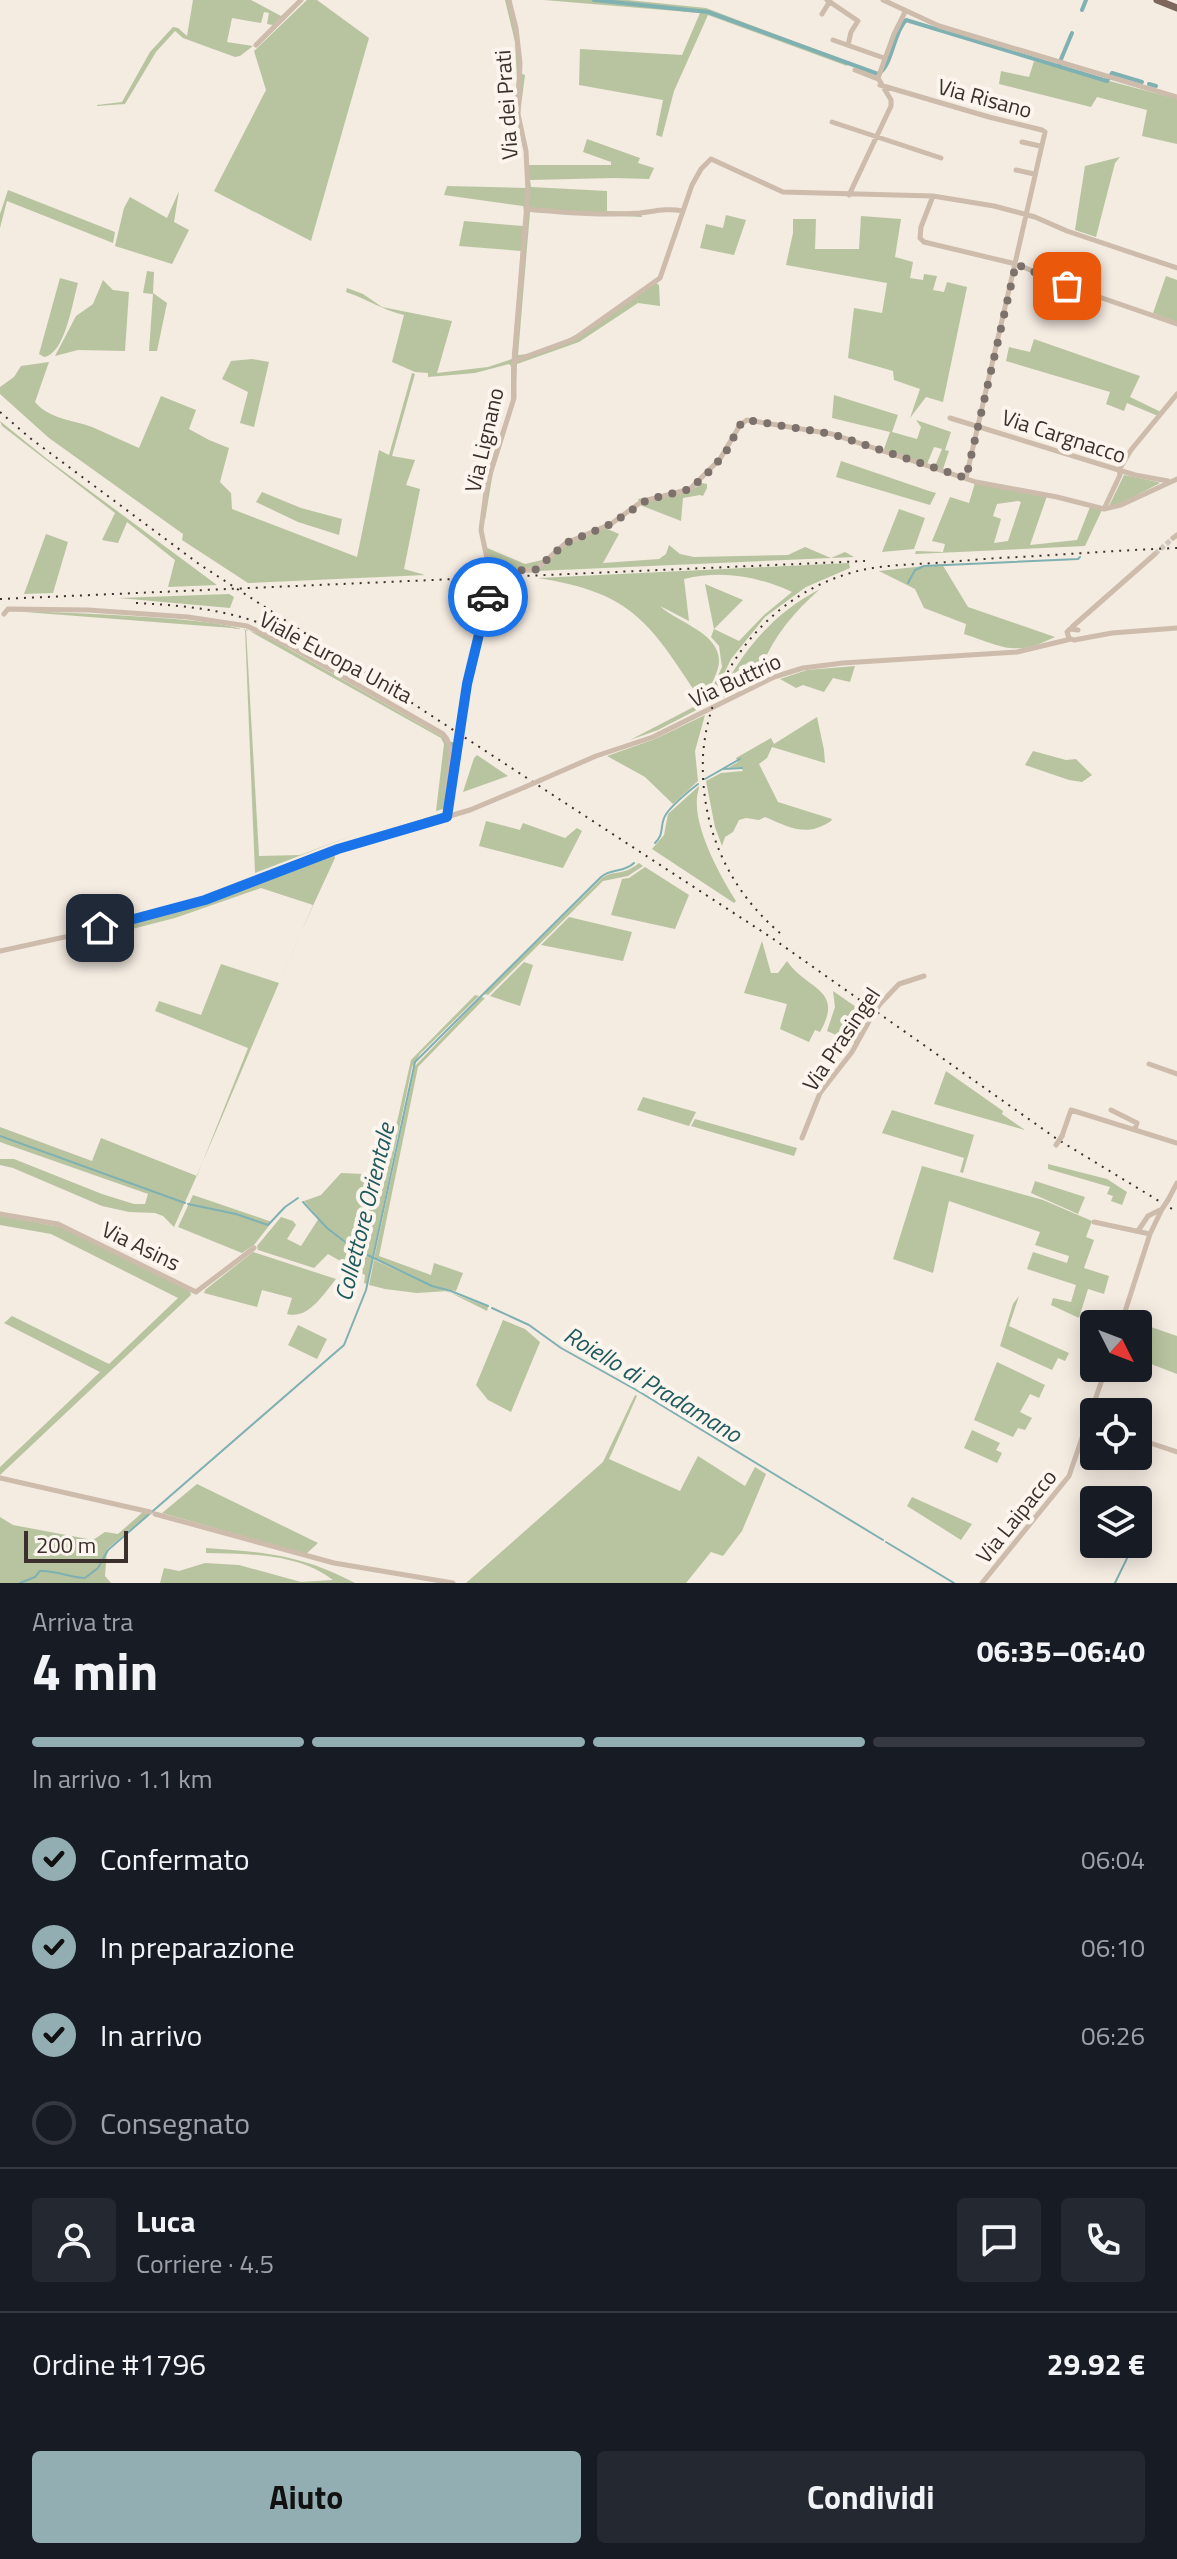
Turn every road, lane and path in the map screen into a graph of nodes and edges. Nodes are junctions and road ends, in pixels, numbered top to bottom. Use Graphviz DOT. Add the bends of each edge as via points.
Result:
graph roads {
  1 [pos="301,0"];
  2 [pos="509,0"];
  3 [pos="883,0"];
  4 [pos="1157,0"];
  5 [pos="829,1"];
  6 [pos="1177,8"];
  7 [pos="905,11"];
  8 [pos="822,14"];
  9 [pos="833,40"];
  10 [pos="256,45"];
  11 [pos="848,45"];
  12 [pos="884,58"];
  13 [pos="855,70"];
  14 [pos="879,78"];
  15 [pos="1177,97"];
  16 [pos="832,122"];
  17 [pos="877,137"];
  18 [pos="1022,142"];
  19 [pos="1040,146"];
  20 [pos="941,158"];
  21 [pos="1016,170"];
  22 [pos="1034,174"];
  23 [pos="849,195"];
  24 [pos="933,196"];
  25 [pos="526,209"];
  26 [pos="683,211"];
  27 [pos="1028,215"];
  28 [pos="1016,264"];
  29 [pos="1177,268"];
  30 [pos="1177,324"];
  31 [pos="514,361"];
  32 [pos="1177,394"];
  33 [pos="950,418"];
  34 [pos="979,425"];
  35 [pos="1119,470"];
  36 [pos="966,478"];
  37 [pos="1177,479"];
  38 [pos="1169,482"];
  39 [pos="1104,509"];
  40 [pos="1155,554"];
  41 [pos="490,571"];
  42 [pos="4,614"];
  43 [pos="1177,628"];
  44 [pos="1074,633"];
  45 [pos="451,792"];
  46 [pos="447,817"];
  47 [pos="0,951"];
  48 [pos="924,976"];
  49 [pos="1149,1064"];
  50 [pos="1177,1074"];
  51 [pos="1111,1110"];
  52 [pos="1135,1129"];
  53 [pos="802,1138"];
  54 [pos="1177,1143"];
  55 [pos="1054,1147"];
  56 [pos="1177,1183"];
  57 [pos="1162,1210"];
  58 [pos="0,1214"];
  59 [pos="1094,1222"];
  60 [pos="1138,1231"];
  61 [pos="1150,1234"];
  62 [pos="254,1248"];
  63 [pos="1126,1310"];
  64 [pos="1152,1444"];
  65 [pos="1080,1450"];
  66 [pos="1177,1452"];
  67 [pos="0,1478"];
  68 [pos="453,1583"];
  69 [pos="982,1583"];
  1 -- 10 [label="street"];
  2 -- 25 [label="street, Via dei Prati" via="520,63 518,114 526,151"];
  3 -- 7 [label="street"];
  4 -- 6 [label="main road"];
  5 -- 8 [label="street"];
  5 -- 11 [label="street" via="858,21"];
  7 -- 12 [label="street"];
  7 -- 15 [label="street" via="939,26"];
  9 -- 11 [label="street"];
  11 -- 12 [label="street"];
  12 -- 14 [label="street"];
  13 -- 14 [label="street"];
  14 -- 17 [label="street" via="892,105"];
  14 -- 27 [label="street, Via Risano" via="989,117 1044,130"];
  16 -- 17 [label="street"];
  17 -- 20 [label="street"];
  17 -- 23 [label="street"];
  18 -- 19 [label="street"];
  21 -- 22 [label="street"];
  23 -- 24 [label="street"];
  23 -- 26 [label="street" via="783,192 711,159 694,180"];
  24 -- 27 [label="street"];
  24 -- 28 [label="street" via="920,230 922,241"];
  25 -- 26 [label="street"];
  25 -- 31 [label="street, Via Lignano"];
  26 -- 31 [label="street" via="660,278 574,339"];
  27 -- 28 [label="street"];
  27 -- 29 [label="street"];
  28 -- 30 [label="street"];
  28 -- 34 [label="street"];
  31 -- 41 [label="street, Via Lignano" via="514,398 493,460 482,523"];
  32 -- 35 [label="street"];
  33 -- 34 [label="street, Via Cargnacco"];
  34 -- 35 [label="street, Via Cargnacco"];
  34 -- 36 [label="street"];
  35 -- 38 [label="street, Via Cargnacco"];
  35 -- 39 [label="street"];
  36 -- 39 [label="street"];
  36 -- 41 [label="street" via="832,434 747,420 713,468 690,489 647,500 611,524 566,543 535,570"];
  37 -- 38 [label="street"];
  38 -- 39 [label="street"];
  40 -- 44 [label="street" via="1083,617"];
  41 -- 45 [label="street, Via Lignano, bridge"];
  42 -- 45 [label="street, Viale Europa Unita" via="8,609 46,609 188,617 260,632 445,736 451,749"];
  43 -- 44 [label="street, Via Buttrio"];
  44 -- 46 [label="street, Via Buttrio, bridge" via="1017,652 820,665 781,674 653,737"];
  45 -- 46 [label="street, Via Lignano"];
  46 -- 47 [label="street, Via Buttrio" via="338,849 205,900"];
  48 -- 53 [label="street, Via Prasingel, bridge" via="899,984 880,1004 820,1093"];
  49 -- 50 [label="street"];
  51 -- 52 [label="street" via="1137,1123"];
  52 -- 54 [label="street"];
  52 -- 55 [label="street, bridge" via="1071,1110"];
  56 -- 57 [label="street, bridge"];
  57 -- 60 [label="street" via="1148,1216"];
  57 -- 61 [label="street"];
  58 -- 62 [label="street, Via Asins" via="58,1224 196,1292"];
  59 -- 60 [label="street"];
  60 -- 61 [label="street"];
  61 -- 63 [label="street"];
  64 -- 66 [label="street"];
  65 -- 69 [label="street, Via Laipacco" via="1069,1476"];
  67 -- 68 [label="street" via="334,1563"];
}
